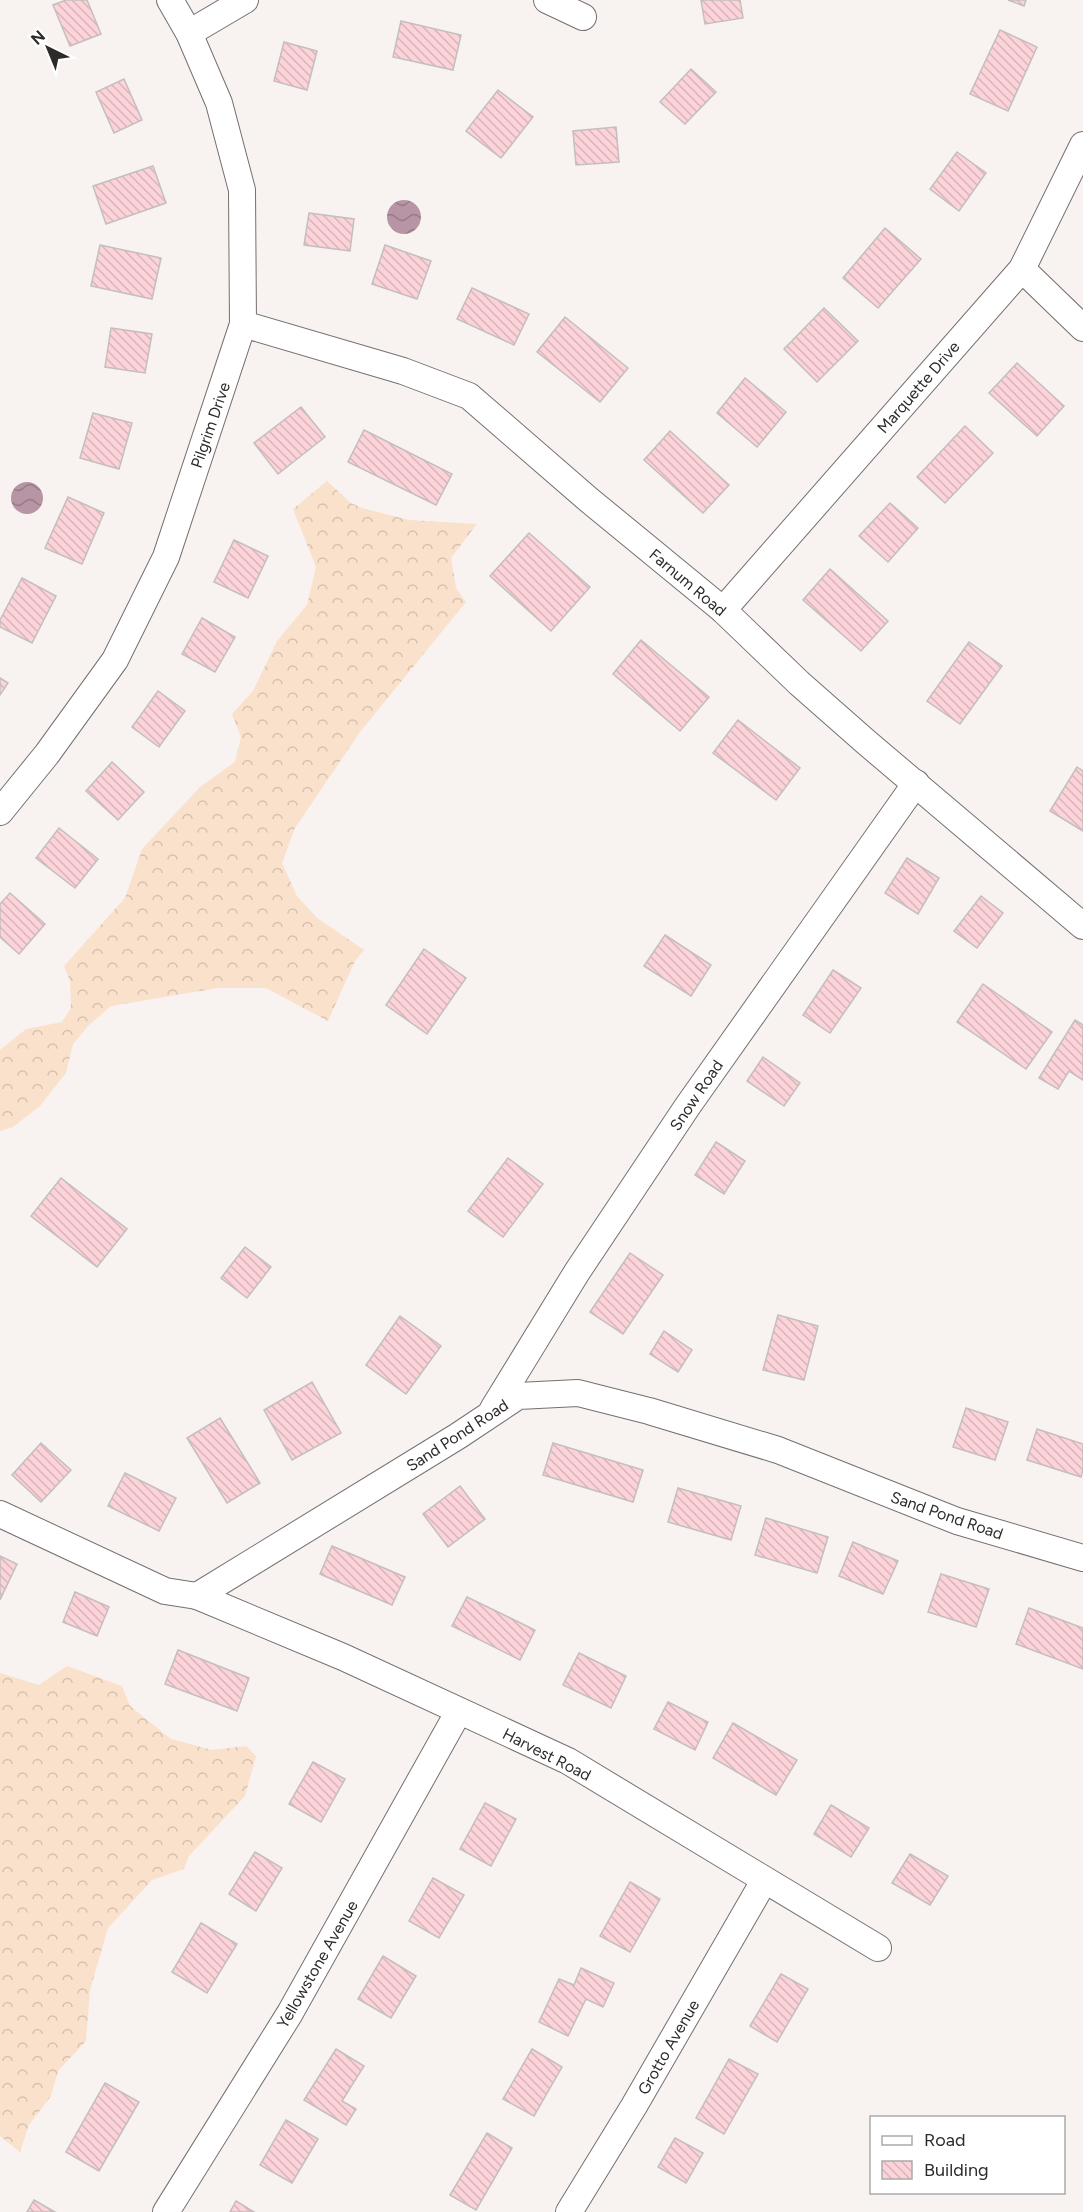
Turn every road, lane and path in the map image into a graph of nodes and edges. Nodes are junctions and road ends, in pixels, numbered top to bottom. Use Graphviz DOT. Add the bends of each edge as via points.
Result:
graph roads {
  1 [pos="170,0"];
  2 [pos="245,0"];
  3 [pos="547,0"];
  4 [pos="583,17"];
  5 [pos="189,33"];
  6 [pos="1083,145"];
  7 [pos="1022,269"];
  8 [pos="243,324"];
  9 [pos="1083,327"];
  10 [pos="723,610"];
  11 [pos="916,783"];
  12 [pos="0,812"];
  13 [pos="1083,926"];
  14 [pos="489,1415"];
  15 [pos="0,1514"];
  16 [pos="1083,1558"];
  17 [pos="197,1596"];
  18 [pos="459,1711"];
  19 [pos="764,1881"];
  20 [pos="878,1947"];
  21 [pos="166,2212"];
  22 [pos="569,2212"];
  1 -- 5 [label="street, Pilgrim Drive"];
  2 -- 5 [label="street"];
  3 -- 4 [label="street"];
  5 -- 8 [label="street, Pilgrim Drive" via="219,103 242,190"];
  6 -- 7 [label="street, Marquette Drive"];
  7 -- 9 [label="street"];
  7 -- 10 [label="street, Marquette Drive"];
  8 -- 10 [label="street, Farnum Road" via="403,370 469,396"];
  8 -- 12 [label="street, Pilgrim Drive" via="166,557 115,660"];
  10 -- 11 [label="street, Farnum Road" via="799,683"];
  11 -- 13 [label="street, Farnum Road"];
  11 -- 14 [label="street, Snow Road" via="687,1107 577,1272"];
  14 -- 16 [label="street, Sand Pond Road" via="518,1396 578,1393 778,1450 957,1521"];
  14 -- 17 [label="street, Sand Pond Road"];
  15 -- 17 [label="street" via="165,1591"];
  17 -- 18 [label="street, Harvest Road"];
  18 -- 19 [label="street, Harvest Road" via="568,1761"];
  18 -- 21 [label="street, Yellowstone Avenue" via="291,2013"];
  19 -- 20 [label="street, Harvest Road"];
  19 -- 22 [label="street, Grotto Avenue"];
}
